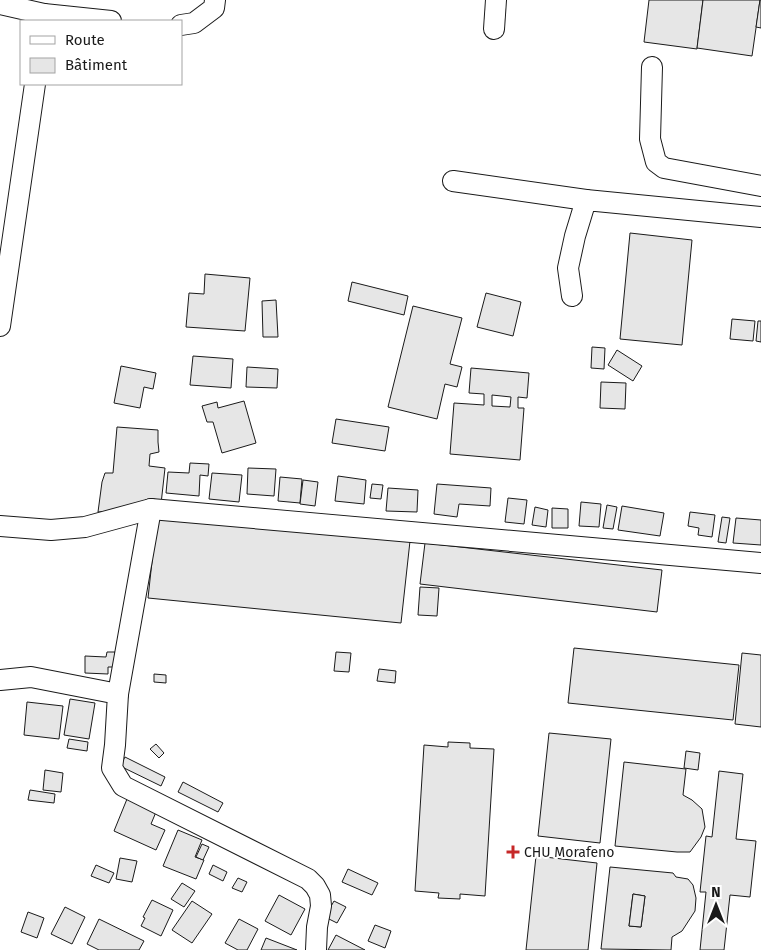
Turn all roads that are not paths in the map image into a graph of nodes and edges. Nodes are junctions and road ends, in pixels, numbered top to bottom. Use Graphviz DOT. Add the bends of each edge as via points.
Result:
graph roads {
  1 [pos="215,0"];
  2 [pos="496,0"];
  3 [pos="0,4"];
  4 [pos="44,18"];
  5 [pos="89,20"];
  6 [pos="182,25"];
  7 [pos="494,29"];
  8 [pos="652,67"];
  9 [pos="35,85"];
  10 [pos="453,181"];
  11 [pos="761,186"];
  12 [pos="586,200"];
  13 [pos="761,216"];
  14 [pos="572,296"];
  15 [pos="0,326"];
  16 [pos="151,509"];
  17 [pos="0,526"];
  18 [pos="761,563"];
  19 [pos="0,680"];
  20 [pos="118,694"];
  21 [pos="316,950"];
  1 -- 6 [label="street" via="214,8 194,24"];
  2 -- 7 [label="street"];
  3 -- 4 [label="street"];
  4 -- 5 [label="street"];
  8 -- 11 [label="street" via="650,139 656,162 664,168"];
  9 -- 15 [label="street"];
  10 -- 12 [label="street"];
  12 -- 13 [label="street"];
  12 -- 14 [label="street" via="568,268"];
  16 -- 17 [label="street" via="85,527 51,530"];
  16 -- 18 [label="street"];
  16 -- 20 [label="street"];
  19 -- 20 [label="street" via="30,677"];
  20 -- 21 [label="street" via="112,768 123,786 308,879 320,895"];
}
